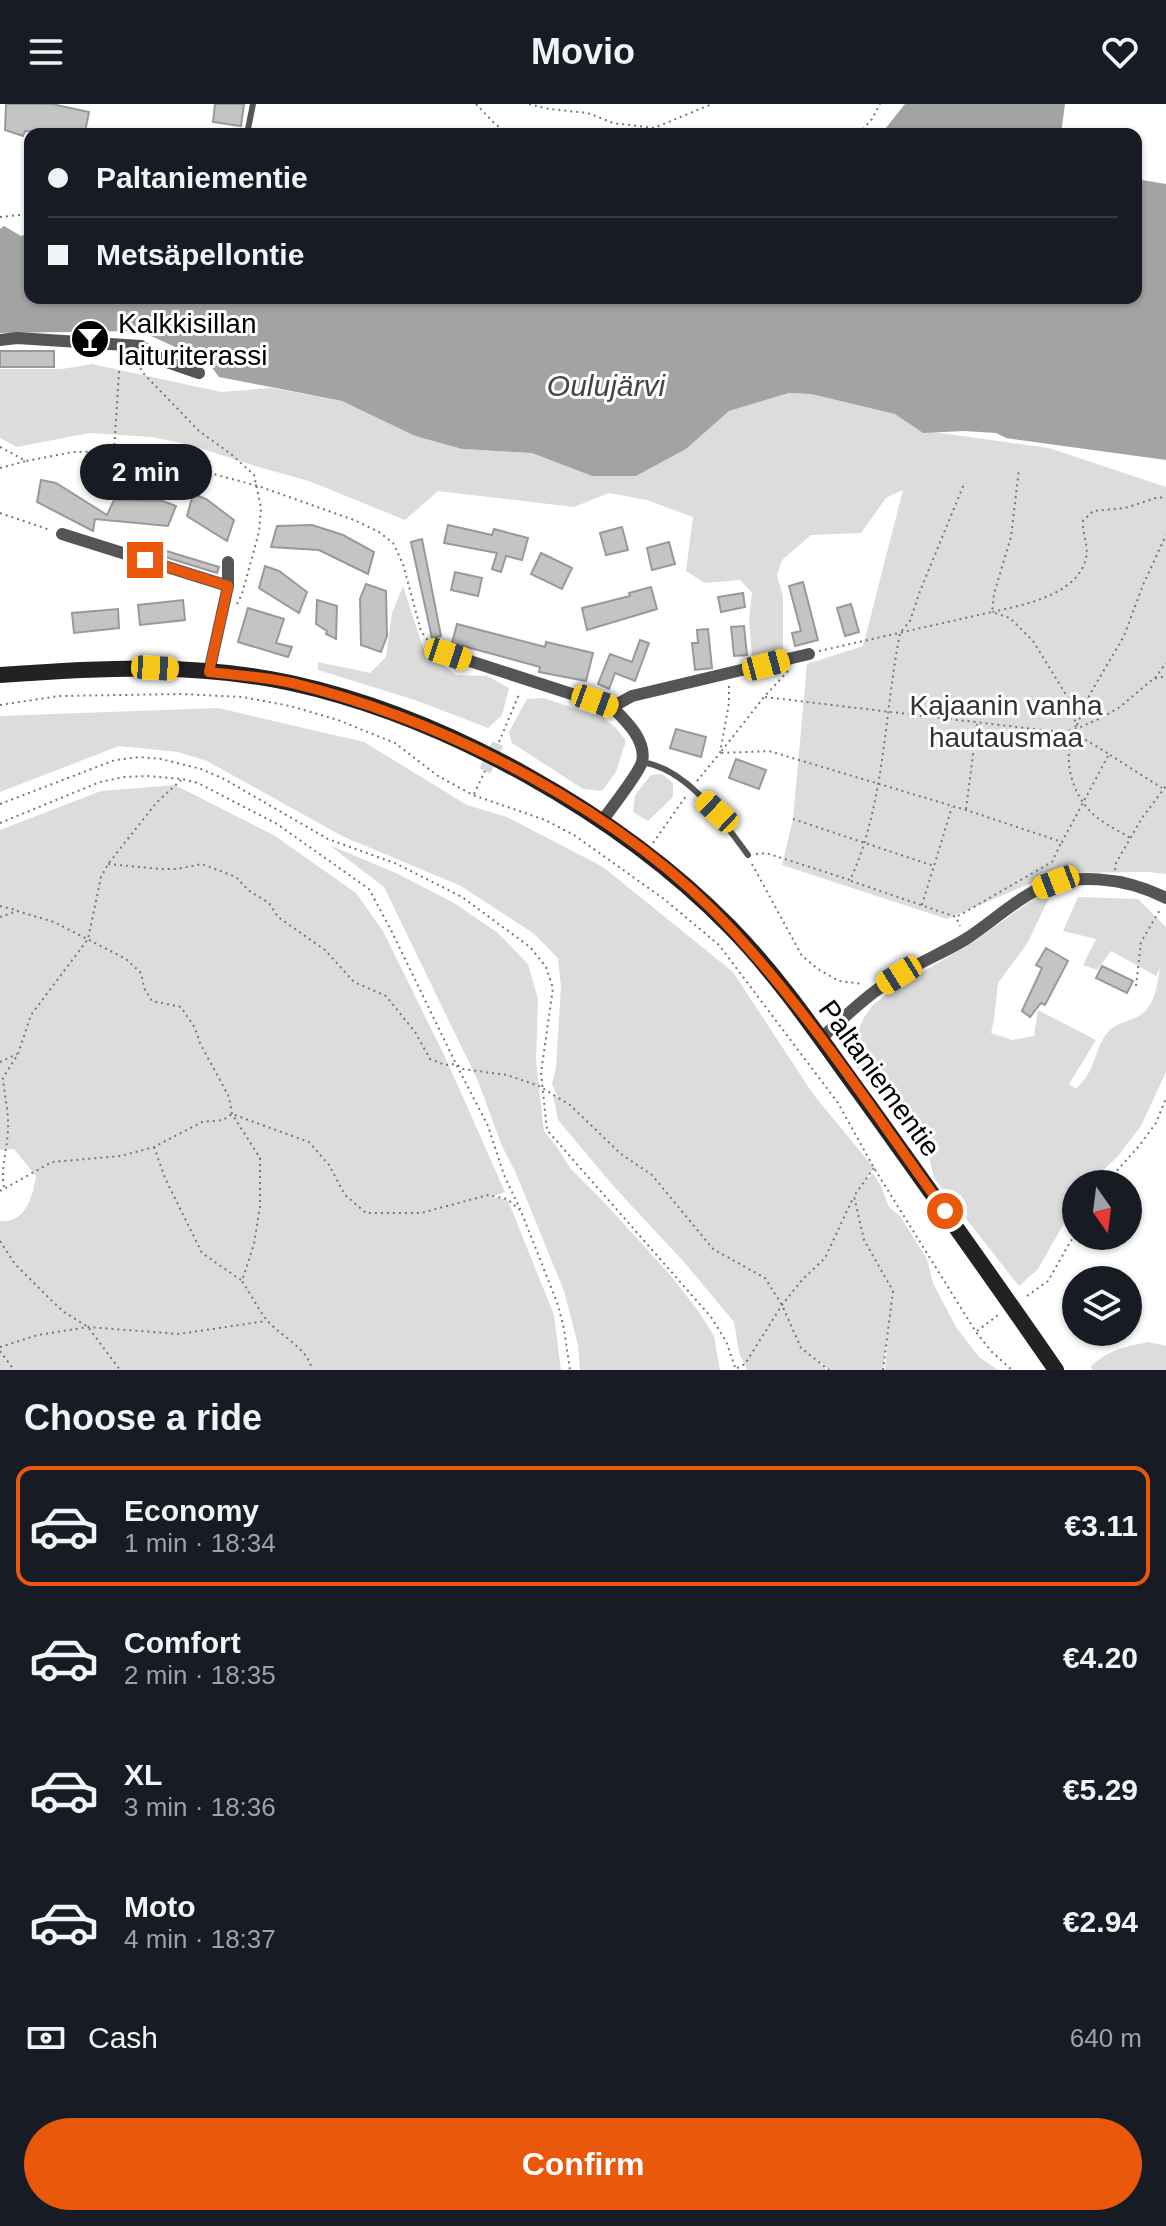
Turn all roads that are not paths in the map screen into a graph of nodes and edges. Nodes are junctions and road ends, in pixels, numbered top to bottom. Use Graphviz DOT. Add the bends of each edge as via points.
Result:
graph roads {
  1 [pos="253,104"];
  2 [pos="248,128"];
  3 [pos="0,340"];
  4 [pos="199,373"];
  5 [pos="62,534"];
  6 [pos="228,562"];
  7 [pos="228,586"];
  8 [pos="448,654"];
  9 [pos="809,654"];
  10 [pos="209,672"];
  11 [pos="0,675"];
  12 [pos="612,707"];
  13 [pos="642,762"];
  14 [pos="602,821"];
  15 [pos="748,855"];
  16 [pos="1165,897"];
  17 [pos="820,1039"];
  18 [pos="1056,1370"];
  1 -- 2 [label="lane"];
  3 -- 4 [label="street" via="141,346"];
  5 -- 7 [label="street"];
  6 -- 7 [label="street"];
  7 -- 10 [label="street"];
  8 -- 12 [label="street"];
  9 -- 12 [label="street" via="632,696"];
  10 -- 11 [label="street, Paltaniementie" via="98,668"];
  10 -- 14 [label="street, Paltaniementie" via="289,682 369,705 511,767"];
  12 -- 13 [label="street" via="632,727"];
  13 -- 14 [label="street"];
  13 -- 15 [label="lane" via="657,764 692,789 717,812"];
  14 -- 17 [label="street, Paltaniementie" via="646,852 732,929"];
  16 -- 17 [label="street" via="1145,887 1081,879 1031,892 965,939 880,987"];
  17 -- 18 [label="street, Paltaniementie"];
}
